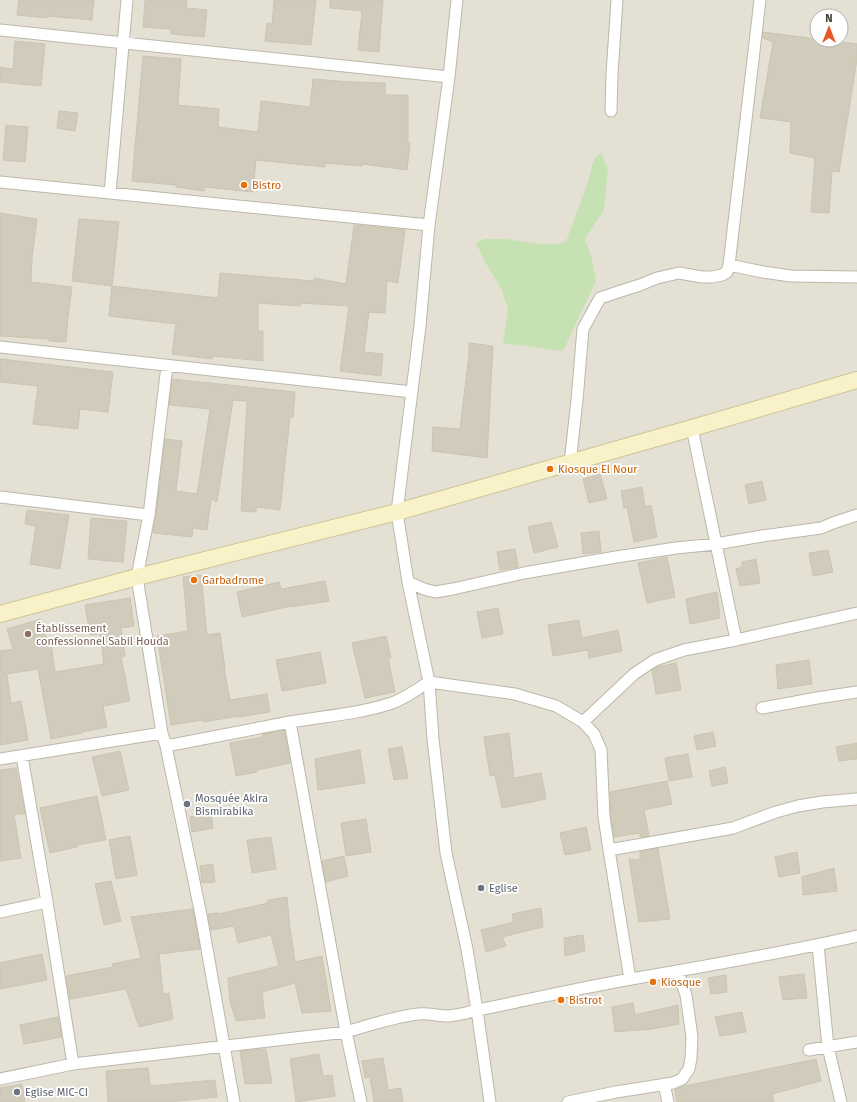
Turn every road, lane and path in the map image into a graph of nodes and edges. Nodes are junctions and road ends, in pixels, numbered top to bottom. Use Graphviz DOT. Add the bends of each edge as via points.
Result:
graph roads {
  1 [pos="127,0"];
  2 [pos="458,0"];
  3 [pos="618,0"];
  4 [pos="760,0"];
  5 [pos="0,30"];
  6 [pos="123,42"];
  7 [pos="449,76"];
  8 [pos="611,111"];
  9 [pos="0,182"];
  10 [pos="110,193"];
  11 [pos="429,225"];
  12 [pos="729,265"];
  13 [pos="857,277"];
  14 [pos="0,347"];
  15 [pos="167,366"];
  16 [pos="857,380"];
  17 [pos="412,392"];
  18 [pos="692,428"];
  19 [pos="570,463"];
  20 [pos="0,497"];
  21 [pos="397,512"];
  22 [pos="149,515"];
  23 [pos="857,515"];
  24 [pos="716,544"];
  25 [pos="138,577"];
  26 [pos="408,582"];
  27 [pos="857,613"];
  28 [pos="0,614"];
  29 [pos="736,640"];
  30 [pos="429,682"];
  31 [pos="857,692"];
  32 [pos="762,708"];
  33 [pos="290,722"];
  34 [pos="583,722"];
  35 [pos="162,733"];
  36 [pos="166,746"];
  37 [pos="22,756"];
  38 [pos="0,759"];
  39 [pos="857,799"];
  40 [pos="609,850"];
  41 [pos="48,902"];
  42 [pos="0,912"];
  43 [pos="857,936"];
  44 [pos="818,945"];
  45 [pos="678,972"];
  46 [pos="630,979"];
  47 [pos="477,1010"];
  48 [pos="346,1032"];
  49 [pos="857,1042"];
  50 [pos="224,1046"];
  51 [pos="828,1047"];
  52 [pos="809,1050"];
  53 [pos="73,1064"];
  54 [pos="0,1079"];
  55 [pos="664,1084"];
  56 [pos="234,1102"];
  57 [pos="361,1102"];
  58 [pos="490,1102"];
  59 [pos="568,1102"];
  60 [pos="668,1102"];
  61 [pos="841,1102"];
  1 -- 6 [label="street"];
  2 -- 7 [label="street"];
  3 -- 8 [label="street"];
  4 -- 12 [label="street"];
  5 -- 6 [label="street"];
  6 -- 7 [label="street"];
  6 -- 10 [label="street"];
  7 -- 11 [label="street"];
  9 -- 10 [label="street"];
  10 -- 11 [label="street"];
  11 -- 17 [label="street"];
  12 -- 13 [label="street" via="791,276"];
  12 -- 19 [label="street" via="722,275 702,277 679,272 600,298 583,329"];
  14 -- 15 [label="street"];
  15 -- 17 [label="street"];
  15 -- 22 [label="street"];
  16 -- 18 [label="street"];
  17 -- 21 [label="street"];
  18 -- 19 [label="street"];
  18 -- 24 [label="street"];
  19 -- 21 [label="street"];
  20 -- 22 [label="street"];
  21 -- 25 [label="street"];
  21 -- 26 [label="street"];
  22 -- 25 [label="street"];
  23 -- 24 [label="street" via="821,528"];
  24 -- 26 [label="street" via="616,557 435,592"];
  24 -- 29 [label="street"];
  25 -- 28 [label="street"];
  25 -- 35 [label="street"];
  26 -- 30 [label="street"];
  27 -- 29 [label="street"];
  29 -- 34 [label="street" via="684,650 655,660 634,674"];
  30 -- 33 [label="street" via="393,703"];
  30 -- 34 [label="street" via="515,694 556,706"];
  30 -- 47 [label="street" via="446,853 467,949"];
  31 -- 32 [label="street"];
  33 -- 36 [label="street"];
  33 -- 48 [label="street"];
  34 -- 40 [label="street" via="594,734 601,750 604,817"];
  35 -- 36 [label="street"];
  35 -- 37 [label="street"];
  36 -- 50 [label="street" via="201,915"];
  37 -- 38 [label="street"];
  37 -- 41 [label="street"];
  39 -- 40 [label="street" via="798,806 733,828"];
  40 -- 46 [label="street"];
  41 -- 42 [label="street"];
  41 -- 53 [label="street"];
  43 -- 44 [label="street"];
  44 -- 45 [label="street"];
  44 -- 51 [label="street"];
  45 -- 46 [label="street"];
  45 -- 55 [label="street" via="686,995 692,1037 691,1058 689,1069 682,1079"];
  46 -- 47 [label="street"];
  47 -- 48 [label="street" via="453,1015 420,1014 400,1017"];
  47 -- 58 [label="street"];
  48 -- 50 [label="street"];
  48 -- 57 [label="street"];
  49 -- 51 [label="street"];
  50 -- 53 [label="street"];
  50 -- 56 [label="street"];
  51 -- 52 [label="street"];
  51 -- 61 [label="street"];
  53 -- 54 [label="street"];
  55 -- 59 [label="street"];
  55 -- 60 [label="street"];
}
